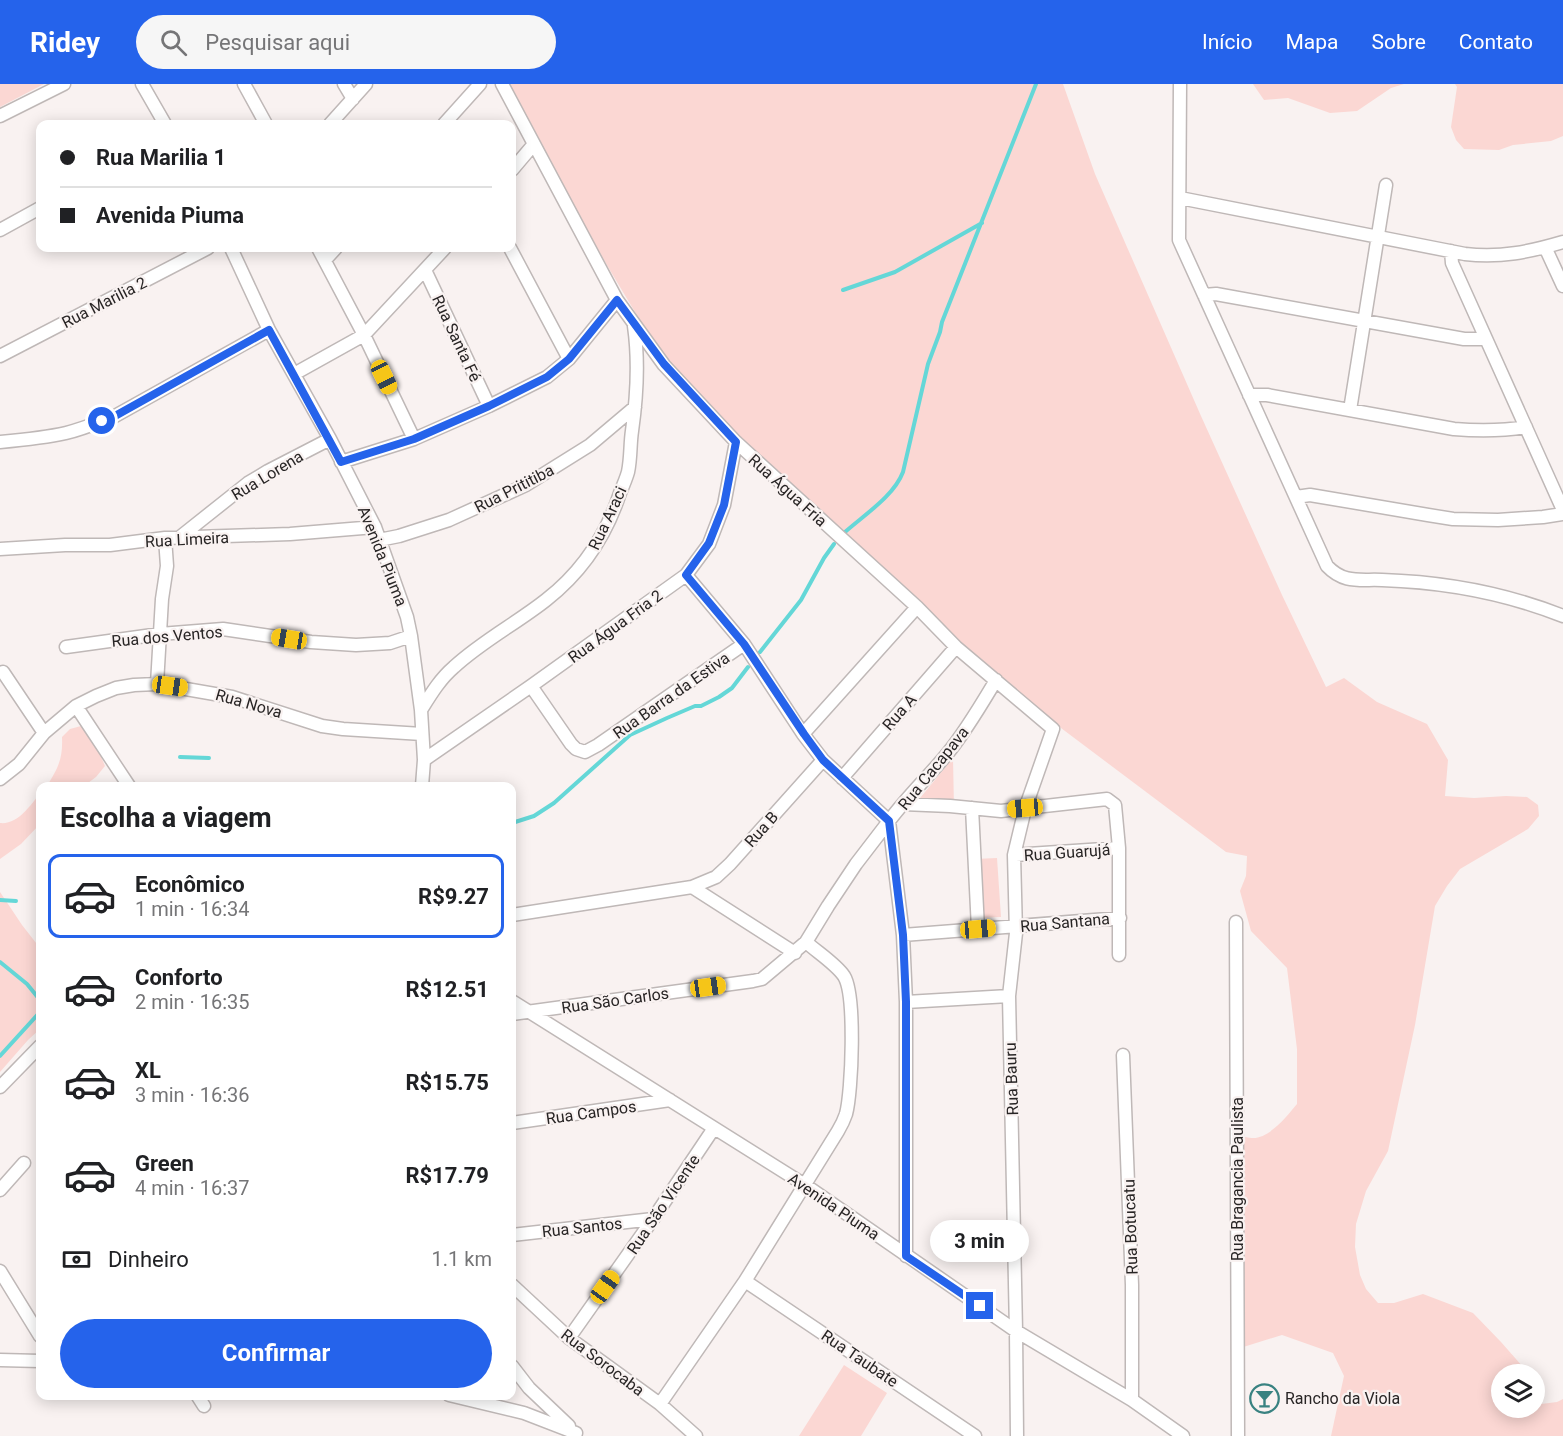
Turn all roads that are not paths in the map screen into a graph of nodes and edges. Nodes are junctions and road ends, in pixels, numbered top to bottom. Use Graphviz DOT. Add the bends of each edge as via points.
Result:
graph roads {
  1 [pos="64,84"];
  2 [pos="142,84"];
  3 [pos="244,84"];
  4 [pos="344,84"];
  5 [pos="366,84"];
  6 [pos="480,84"];
  7 [pos="502,84"];
  8 [pos="1180,84"];
  9 [pos="353,99"];
  10 [pos="0,116"];
  11 [pos="163,120"];
  12 [pos="264,120"];
  13 [pos="334,120"];
  14 [pos="448,120"];
  15 [pos="534,144"];
  16 [pos="516,165"];
  17 [pos="1386,185"];
  18 [pos="1180,198"];
  19 [pos="36,210"];
  20 [pos="0,230"];
  21 [pos="1378,237"];
  22 [pos="1563,242"];
  23 [pos="1545,247"];
  24 [pos="1451,251"];
  25 [pos="200,252"];
  26 [pos="233,252"];
  27 [pos="320,252"];
  28 [pos="332,252"];
  29 [pos="441,252"];
  30 [pos="512,252"];
  31 [pos="325,260"];
  32 [pos="425,270"];
  33 [pos="1563,286"];
  34 [pos="1204,295"];
  35 [pos="617,300"];
  36 [pos="1364,321"];
  37 [pos="633,323"];
  38 [pos="269,330"];
  39 [pos="364,335"];
  40 [pos="1486,339"];
  41 [pos="0,356"];
  42 [pos="569,359"];
  43 [pos="294,374"];
  44 [pos="1250,395"];
  45 [pos="489,406"];
  46 [pos="635,408"];
  47 [pos="1350,410"];
  48 [pos="1526,427"];
  49 [pos="414,439"];
  50 [pos="330,440"];
  51 [pos="0,442"];
  52 [pos="736,442"];
  53 [pos="341,462"];
  54 [pos="1296,497"];
  55 [pos="1563,512"];
  56 [pos="375,527"];
  57 [pos="180,537"];
  58 [pos="165,538"];
  59 [pos="379,540"];
  60 [pos="0,549"];
  61 [pos="686,575"];
  62 [pos="917,607"];
  63 [pos="1563,616"];
  64 [pos="160,634"];
  65 [pos="411,636"];
  66 [pos="744,644"];
  67 [pos="66,647"];
  68 [pos="956,647"];
  69 [pos="3,672"];
  70 [pos="996,680"];
  71 [pos="156,684"];
  72 [pos="531,686"];
  73 [pos="76,706"];
  74 [pos="421,710"];
  75 [pos="1053,729"];
  76 [pos="44,733"];
  77 [pos="422,734"];
  78 [pos="804,734"];
  79 [pos="424,760"];
  80 [pos="823,760"];
  81 [pos="843,778"];
  82 [pos="0,779"];
  83 [pos="126,782"];
  84 [pos="422,782"];
  85 [pos="903,804"];
  86 [pos="972,808"];
  87 [pos="1025,808"];
  88 [pos="889,821"];
  89 [pos="1119,848"];
  90 [pos="1014,855"];
  91 [pos="692,887"];
  92 [pos="516,914"];
  93 [pos="1120,918"];
  94 [pos="1236,922"];
  95 [pos="1016,926"];
  96 [pos="978,929"];
  97 [pos="903,935"];
  98 [pos="806,942"];
  99 [pos="795,952"];
  100 [pos="1119,955"];
  101 [pos="1009,996"];
  102 [pos="906,1002"];
  103 [pos="516,1004"];
  104 [pos="528,1012"];
  105 [pos="516,1014"];
  106 [pos="36,1050"];
  107 [pos="1123,1055"];
  108 [pos="0,1087"];
  109 [pos="670,1100"];
  110 [pos="516,1122"];
  111 [pos="714,1128"];
  112 [pos="24,1163"];
  113 [pos="805,1185"];
  114 [pos="0,1190"];
  115 [pos="653,1219"];
  116 [pos="516,1235"];
  117 [pos="906,1256"];
  118 [pos="0,1271"];
  119 [pos="745,1281"];
  120 [pos="516,1289"];
  121 [pos="36,1330"];
  122 [pos="1016,1331"];
  123 [pos="569,1338"];
  124 [pos="0,1360"];
  125 [pos="36,1361"];
  126 [pos="516,1371"];
  127 [pos="200,1400"];
  128 [pos="471,1400"];
  129 [pos="1132,1400"];
  130 [pos="660,1404"];
  131 [pos="204,1406"];
  132 [pos="577,1434"];
  133 [pos="696,1436"];
  134 [pos="975,1436"];
  135 [pos="1017,1436"];
  136 [pos="1183,1436"];
  137 [pos="1238,1436"];
  1 -- 10 [label="street"];
  2 -- 11 [label="street"];
  3 -- 12 [label="street"];
  4 -- 9 [label="street"];
  5 -- 9 [label="street"];
  6 -- 14 [label="street"];
  7 -- 15 [label="street, Rua Água Fria"];
  8 -- 18 [label="street"];
  9 -- 13 [label="street"];
  15 -- 16 [label="street"];
  15 -- 35 [label="street, Rua Água Fria"];
  17 -- 21 [label="street"];
  18 -- 21 [label="street"];
  18 -- 34 [label="street" via="1179,240"];
  19 -- 20 [label="street"];
  21 -- 24 [label="street"];
  21 -- 36 [label="street"];
  22 -- 23 [label="street"];
  23 -- 24 [label="street" via="1494,256"];
  23 -- 33 [label="street"];
  24 -- 40 [label="street" via="1452,263"];
  25 -- 41 [label="street, Rua Marilia 2"];
  26 -- 38 [label="street, Avenida Piuma"];
  27 -- 31 [label="street"];
  28 -- 31 [label="street"];
  29 -- 32 [label="street"];
  30 -- 42 [label="street"];
  31 -- 39 [label="street"];
  32 -- 39 [label="street"];
  32 -- 45 [label="street, Rua Santa Fé"];
  34 -- 36 [label="street"];
  34 -- 44 [label="street"];
  35 -- 37 [label="street, Rua Água Fria"];
  35 -- 42 [label="street"];
  36 -- 40 [label="street" via="1464,339"];
  36 -- 47 [label="street"];
  37 -- 46 [label="street, Rua Araci" via="638,369"];
  37 -- 52 [label="street, Rua Água Fria" via="664,364"];
  38 -- 43 [label="street, Avenida Piuma"];
  38 -- 51 [label="street" via="115,416 67,433"];
  39 -- 43 [label="street"];
  39 -- 49 [label="street"];
  40 -- 48 [label="street"];
  42 -- 45 [label="street" via="547,377"];
  43 -- 50 [label="street, Avenida Piuma"];
  44 -- 47 [label="street"];
  44 -- 54 [label="street"];
  45 -- 49 [label="street"];
  46 -- 59 [label="street, Rua Prititiba" via="590,445 526,485 449,520"];
  46 -- 74 [label="street, Rua Araci" via="628,471 600,541 564,586 453,667"];
  47 -- 48 [label="street" via="1454,429"];
  48 -- 55 [label="street"];
  49 -- 53 [label="street"];
  50 -- 53 [label="street, Avenida Piuma"];
  50 -- 57 [label="street, Rua Lorena" via="248,483"];
  52 -- 61 [label="street, Rua Água Fria 2" via="724,505 709,543"];
  52 -- 62 [label="street, Rua Água Fria"];
  53 -- 56 [label="street, Avenida Piuma"];
  54 -- 55 [label="street" via="1310,495 1476,520 1520,519"];
  54 -- 63 [label="street" via="1327,566 1337,575 1350,580 1407,580 1464,587"];
  56 -- 57 [label="street, Rua Limeira"];
  56 -- 59 [label="street, Avenida Piuma"];
  57 -- 58 [label="street, Rua Limeira"];
  58 -- 60 [label="street, Rua Limeira" via="110,545"];
  58 -- 64 [label="street" via="167,566"];
  59 -- 65 [label="street, Avenida Piuma"];
  61 -- 66 [label="street"];
  61 -- 72 [label="street, Rua Água Fria 2"];
  62 -- 68 [label="street, Rua Água Fria"];
  62 -- 78 [label="street"];
  64 -- 65 [label="street, Rua dos Ventos" via="223,629 356,645 390,643"];
  64 -- 67 [label="street, Rua dos Ventos"];
  64 -- 71 [label="street"];
  65 -- 74 [label="street, Avenida Piuma"];
  66 -- 72 [label="street, Rua Barra da Estiva" via="585,752 571,744"];
  66 -- 78 [label="street"];
  68 -- 70 [label="street, Rua Água Fria"];
  68 -- 81 [label="street, Rua A"];
  69 -- 76 [label="street"];
  70 -- 75 [label="street, Rua Água Fria"];
  70 -- 85 [label="street, Rua Cacapava" via="948,753"];
  71 -- 73 [label="street, Rua Nova" via="116,688"];
  71 -- 77 [label="street, Rua Nova" via="232,697 322,726"];
  72 -- 79 [label="street, Rua Água Fria 2"];
  73 -- 76 [label="street, Rua Nova"];
  73 -- 83 [label="street"];
  74 -- 77 [label="street, Avenida Piuma"];
  75 -- 87 [label="street, Rua Bauru"];
  76 -- 82 [label="street, Rua Nova"];
  77 -- 79 [label="street, Avenida Piuma"];
  78 -- 80 [label="street"];
  79 -- 84 [label="street, Avenida Piuma"];
  80 -- 81 [label="street"];
  80 -- 91 [label="street, Rua B" via="730,864 716,877"];
  81 -- 88 [label="street"];
  85 -- 86 [label="street"];
  85 -- 88 [label="street, Rua Cacapava"];
  86 -- 87 [label="street"];
  86 -- 96 [label="street"];
  87 -- 89 [label="street" via="1107,799 1115,805"];
  87 -- 90 [label="street, Rua Bauru"];
  88 -- 97 [label="street, Rua Cacapava"];
  88 -- 98 [label="street"];
  89 -- 90 [label="street, Rua Guarujá"];
  89 -- 93 [label="street"];
  90 -- 95 [label="street, Rua Bauru"];
  91 -- 92 [label="street, Rua B"];
  91 -- 99 [label="street"];
  93 -- 95 [label="street, Rua Santana"];
  93 -- 100 [label="street"];
  94 -- 137 [label="street, Rua Bragancia Paulista"];
  95 -- 96 [label="street, Rua Santana"];
  95 -- 101 [label="street, Rua Bauru"];
  96 -- 97 [label="street, Rua Santana"];
  97 -- 102 [label="street, Rua Cacapava"];
  98 -- 99 [label="street"];
  98 -- 113 [label="street" via="848,984 851,1057 846,1116"];
  99 -- 104 [label="street, Rua São Carlos" via="762,979"];
  101 -- 102 [label="street"];
  101 -- 122 [label="street, Rua Bauru"];
  102 -- 117 [label="street, Rua Cacapava"];
  103 -- 104 [label="street, Avenida Piuma"];
  104 -- 105 [label="street, Rua São Carlos"];
  104 -- 109 [label="street, Avenida Piuma"];
  106 -- 108 [label="street"];
  107 -- 129 [label="street, Rua Botucatu"];
  109 -- 110 [label="street, Rua Campos"];
  109 -- 111 [label="street, Avenida Piuma"];
  111 -- 113 [label="street, Avenida Piuma"];
  111 -- 115 [label="street, Rua São Vicente"];
  112 -- 114 [label="street"];
  113 -- 117 [label="street, Avenida Piuma"];
  113 -- 119 [label="street"];
  115 -- 116 [label="street, Rua Santos"];
  115 -- 123 [label="street, Rua São Vicente"];
  117 -- 122 [label="street, Avenida Piuma"];
  118 -- 121 [label="street"];
  119 -- 130 [label="street"];
  119 -- 134 [label="street, Rua Taubate"];
  120 -- 123 [label="street, Rua Sorocaba"];
  122 -- 129 [label="street, Avenida Piuma"];
  122 -- 135 [label="street, Rua Bauru"];
  123 -- 130 [label="street, Rua Sorocaba"];
  124 -- 125 [label="street"];
  126 -- 132 [label="street"];
  127 -- 131 [label="street"];
  128 -- 132 [label="street" via="524,1413"];
  129 -- 136 [label="street, Avenida Piuma"];
  130 -- 133 [label="street, Rua Sorocaba"];
}
